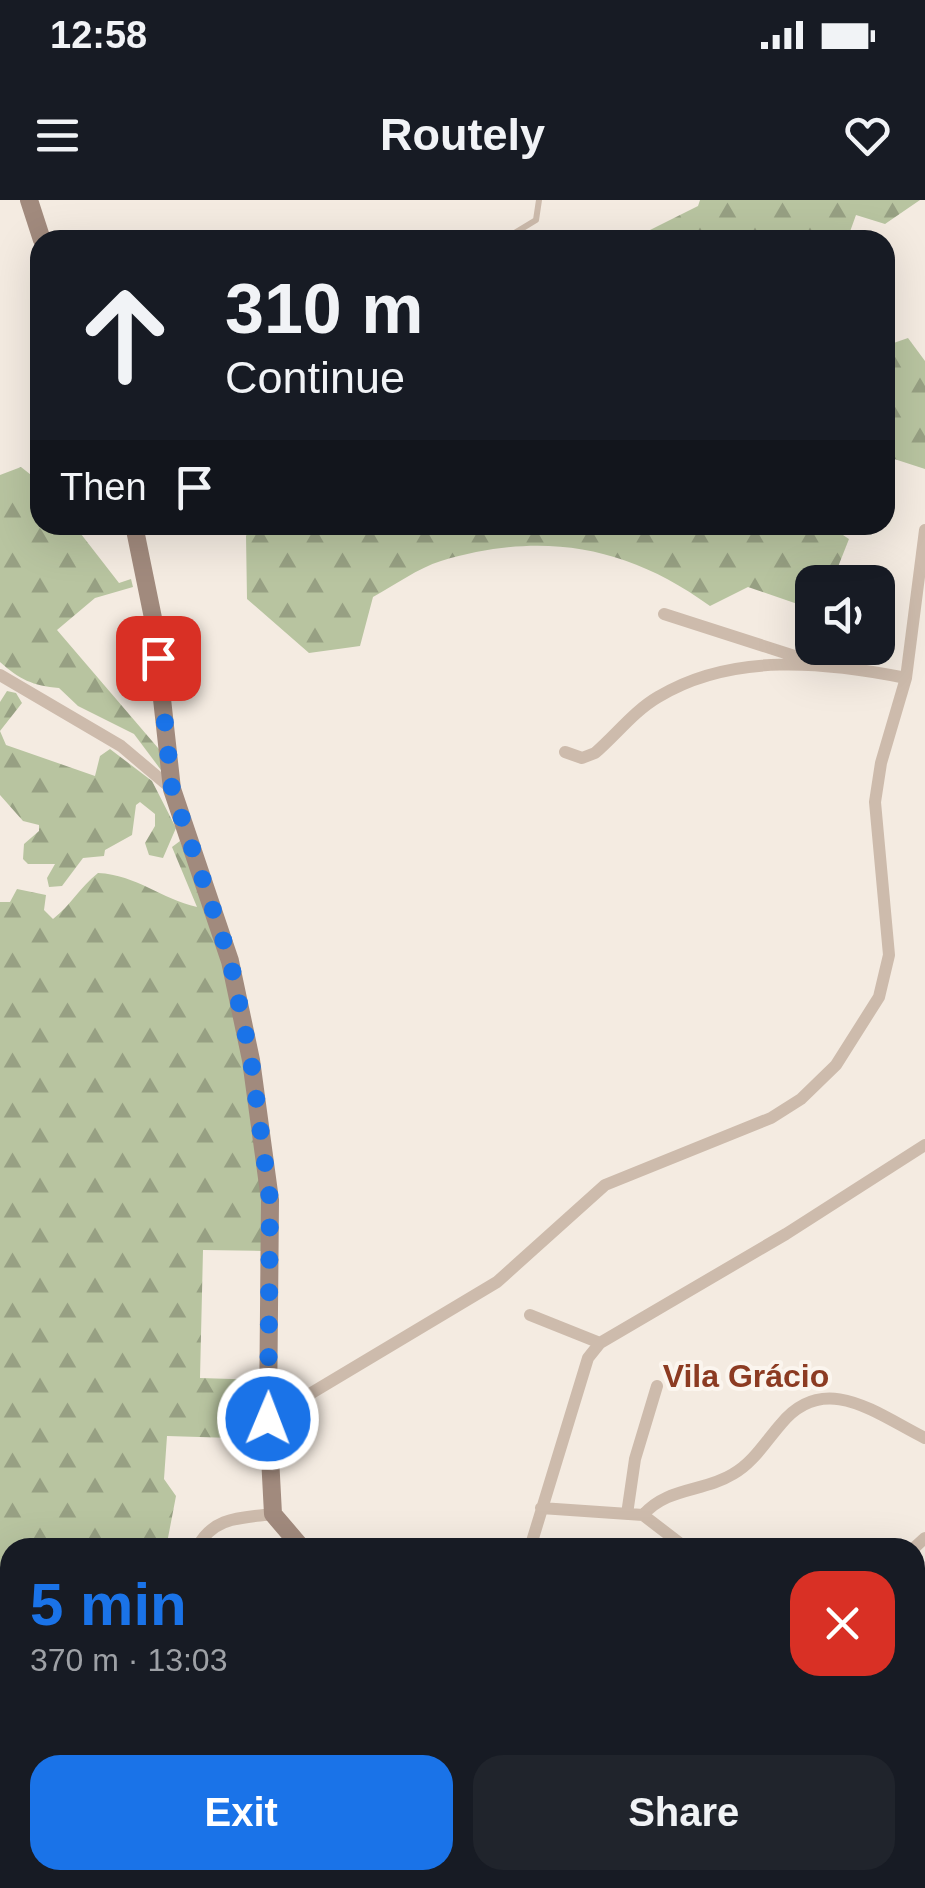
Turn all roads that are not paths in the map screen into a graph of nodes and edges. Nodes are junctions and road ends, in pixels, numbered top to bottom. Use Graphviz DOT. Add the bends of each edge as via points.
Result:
graph roads {
  1 [pos="29,200"];
  2 [pos="539,200"];
  3 [pos="39,230"];
  4 [pos="520,230"];
  5 [pos="925,530"];
  6 [pos="136,535"];
  7 [pos="922,561"];
  8 [pos="664,614"];
  9 [pos="795,657"];
  10 [pos="795,665"];
  11 [pos="824,665"];
  12 [pos="0,675"];
  13 [pos="906,678"];
  14 [pos="566,752"];
  15 [pos="172,789"];
  16 [pos="925,1145"];
  17 [pos="530,1315"];
  18 [pos="600,1343"];
  19 [pos="657,1386"];
  20 [pos="268,1419"];
  21 [pos="925,1438"];
  22 [pos="541,1508"];
  23 [pos="273,1514"];
  24 [pos="627,1514"];
  25 [pos="643,1515"];
  26 [pos="203,1538"];
  27 [pos="293,1538"];
  28 [pos="533,1538"];
  29 [pos="673,1538"];
  1 -- 3 [label="street"];
  2 -- 4 [label="lane" via="536,220"];
  5 -- 7 [label="street"];
  6 -- 15 [label="street" via="153,618"];
  7 -- 13 [label="street"];
  8 -- 9 [label="street"];
  10 -- 14 [label="street" via="694,680 658,697 595,753 582,758"];
  11 -- 13 [label="street"];
  12 -- 15 [label="street" via="120,746"];
  13 -- 20 [label="street" via="875,802 889,955 879,998 836,1065 772,1118 605,1185 497,1282"];
  15 -- 20 [label="street" via="230,960 251,1060 270,1200"];
  16 -- 18 [label="street"];
  17 -- 18 [label="street"];
  18 -- 22 [label="street" via="588,1358"];
  19 -- 24 [label="street"];
  20 -- 23 [label="street"];
  21 -- 25 [label="street" via="866,1404 816,1399 787,1416 732,1475 661,1500"];
  22 -- 24 [label="street"];
  22 -- 28 [label="street"];
  23 -- 26 [label="street" via="220,1522"];
  23 -- 27 [label="street"];
  24 -- 25 [label="street"];
  25 -- 29 [label="street"];
}
